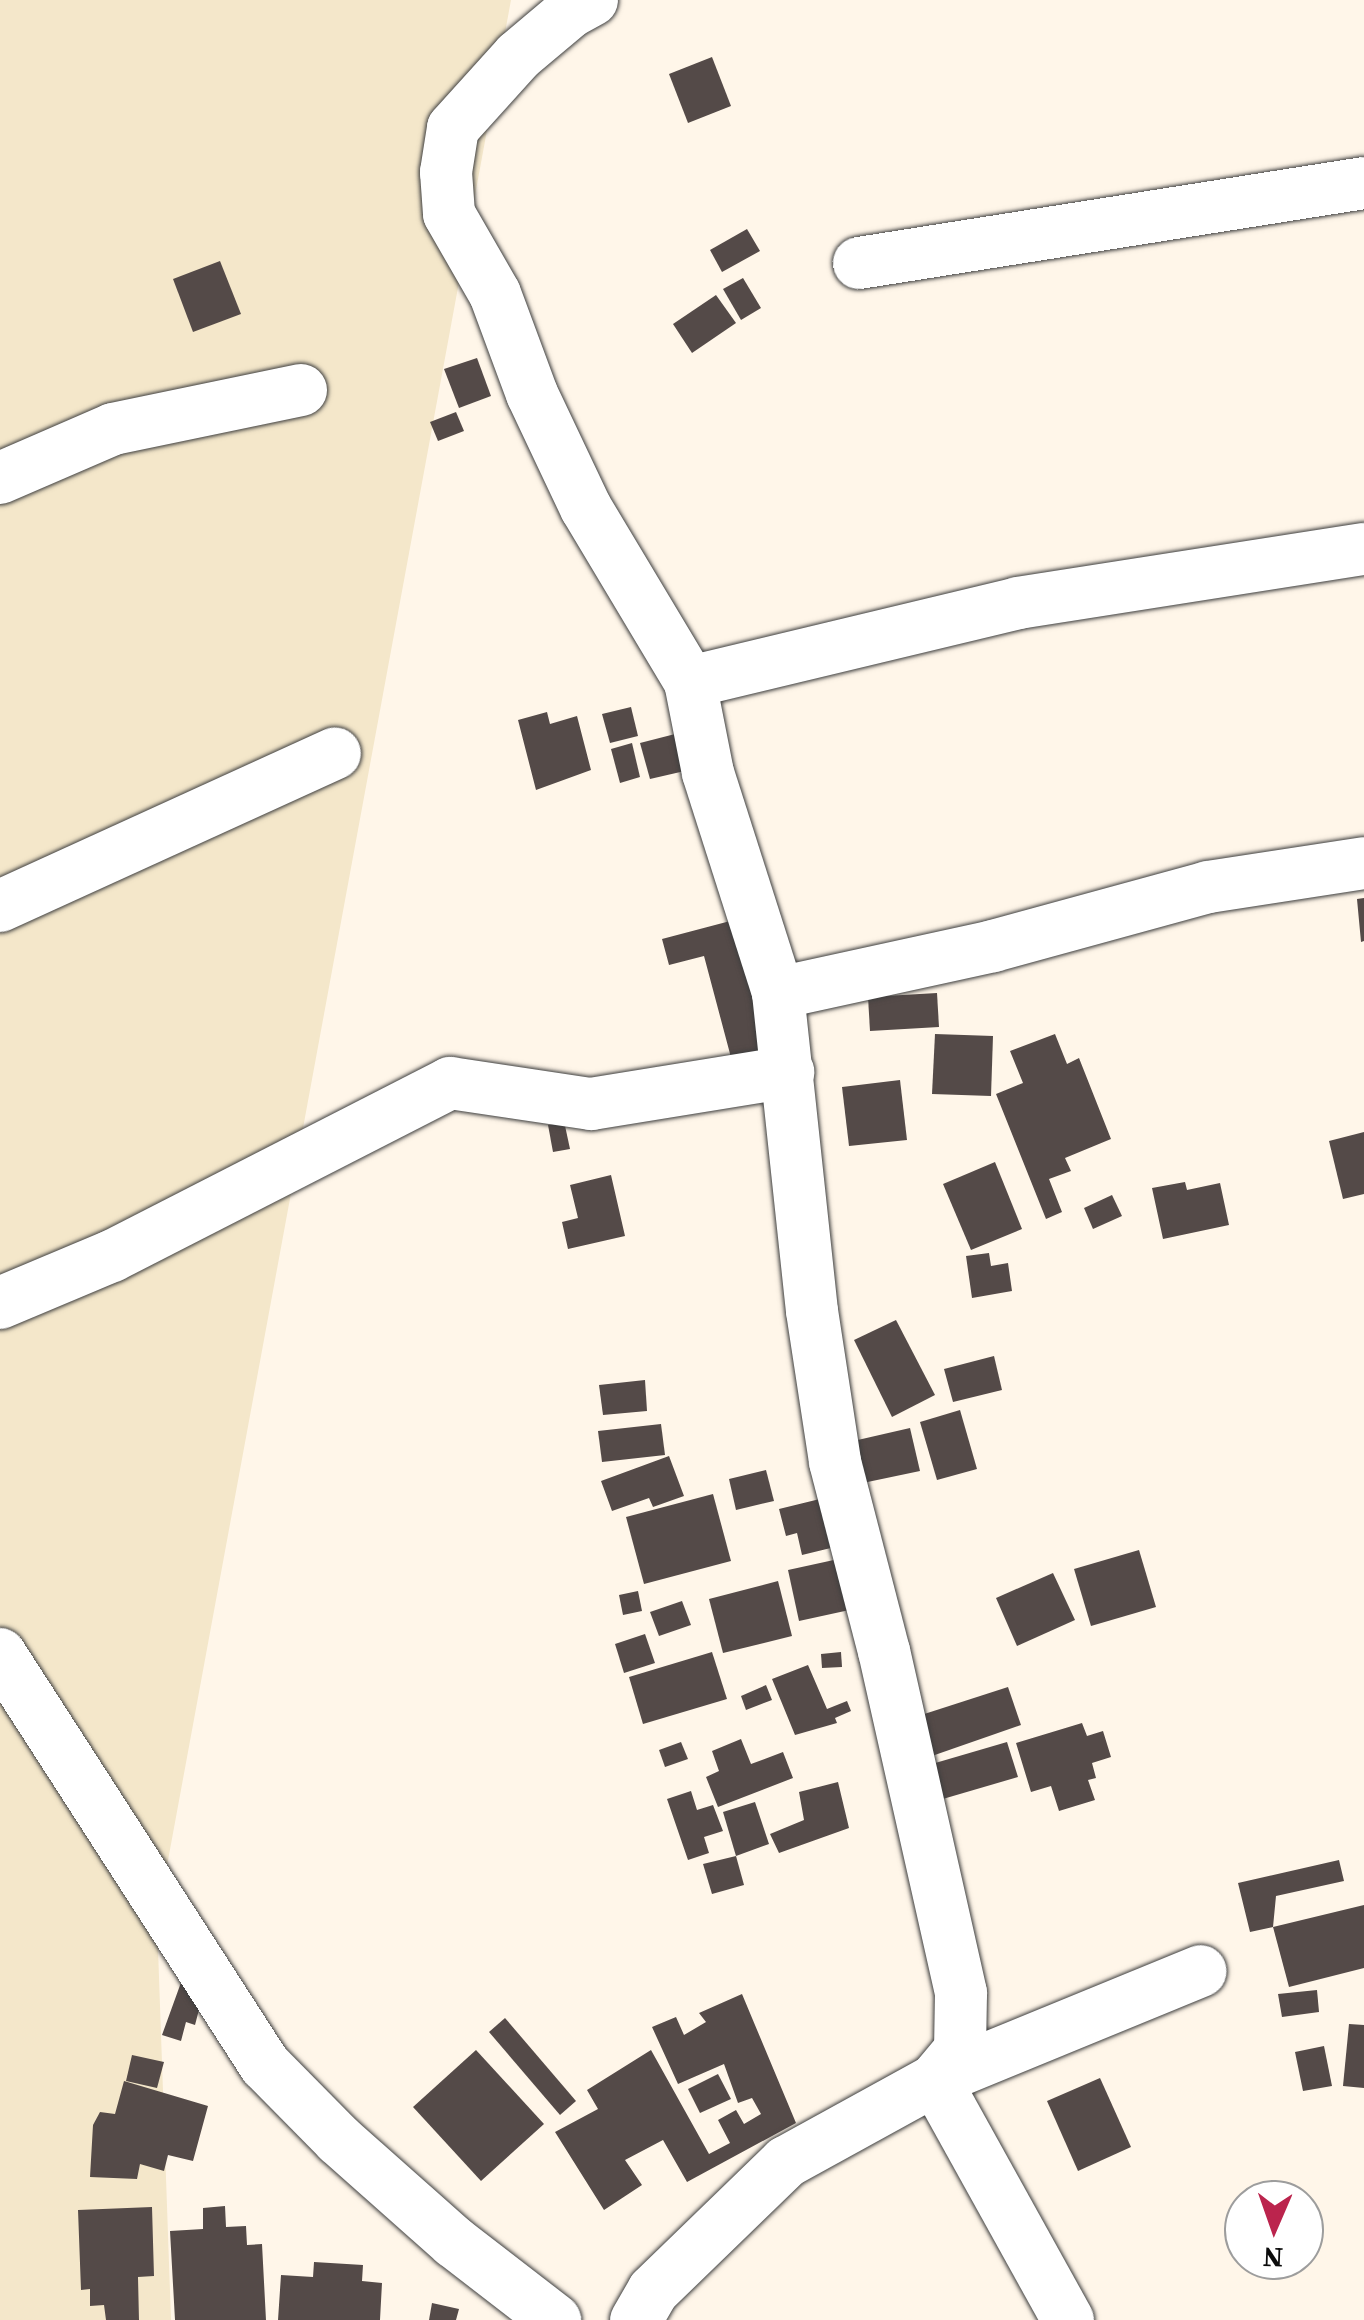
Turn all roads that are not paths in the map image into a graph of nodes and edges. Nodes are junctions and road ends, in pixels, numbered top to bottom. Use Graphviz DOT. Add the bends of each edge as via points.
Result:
graph roads {
  1 [pos="592,0"];
  2 [pos="1364,183"];
  3 [pos="859,263"];
  4 [pos="301,390"];
  5 [pos="0,478"];
  6 [pos="1364,549"];
  7 [pos="690,682"];
  8 [pos="334,753"];
  9 [pos="1364,863"];
  10 [pos="0,906"];
  11 [pos="778,994"];
  12 [pos="788,1072"];
  13 [pos="0,1304"];
  14 [pos="0,1654"];
  15 [pos="1201,1971"];
  16 [pos="934,2080"];
  17 [pos="556,2320"];
  18 [pos="636,2320"];
  19 [pos="1068,2320"];
  1 -- 7 [label="street" via="518,56 454,128 446,172 449,214 495,294 532,394 586,508"];
  2 -- 3 [label="street"];
  4 -- 5 [label="street" via="114,429"];
  6 -- 7 [label="street" via="1018,603"];
  7 -- 11 [label="street" via="708,773"];
  8 -- 10 [label="street"];
  9 -- 11 [label="street" via="1208,886 993,946"];
  11 -- 12 [label="street"];
  12 -- 13 [label="street" via="591,1104 450,1083 112,1256"];
  12 -- 16 [label="street" via="835,1462 961,1993 960,2050"];
  14 -- 17 [label="street" via="265,2065 454,2242"];
  15 -- 16 [label="street"];
  16 -- 18 [label="street" via="786,2162 652,2291"];
  16 -- 19 [label="street"];
}
